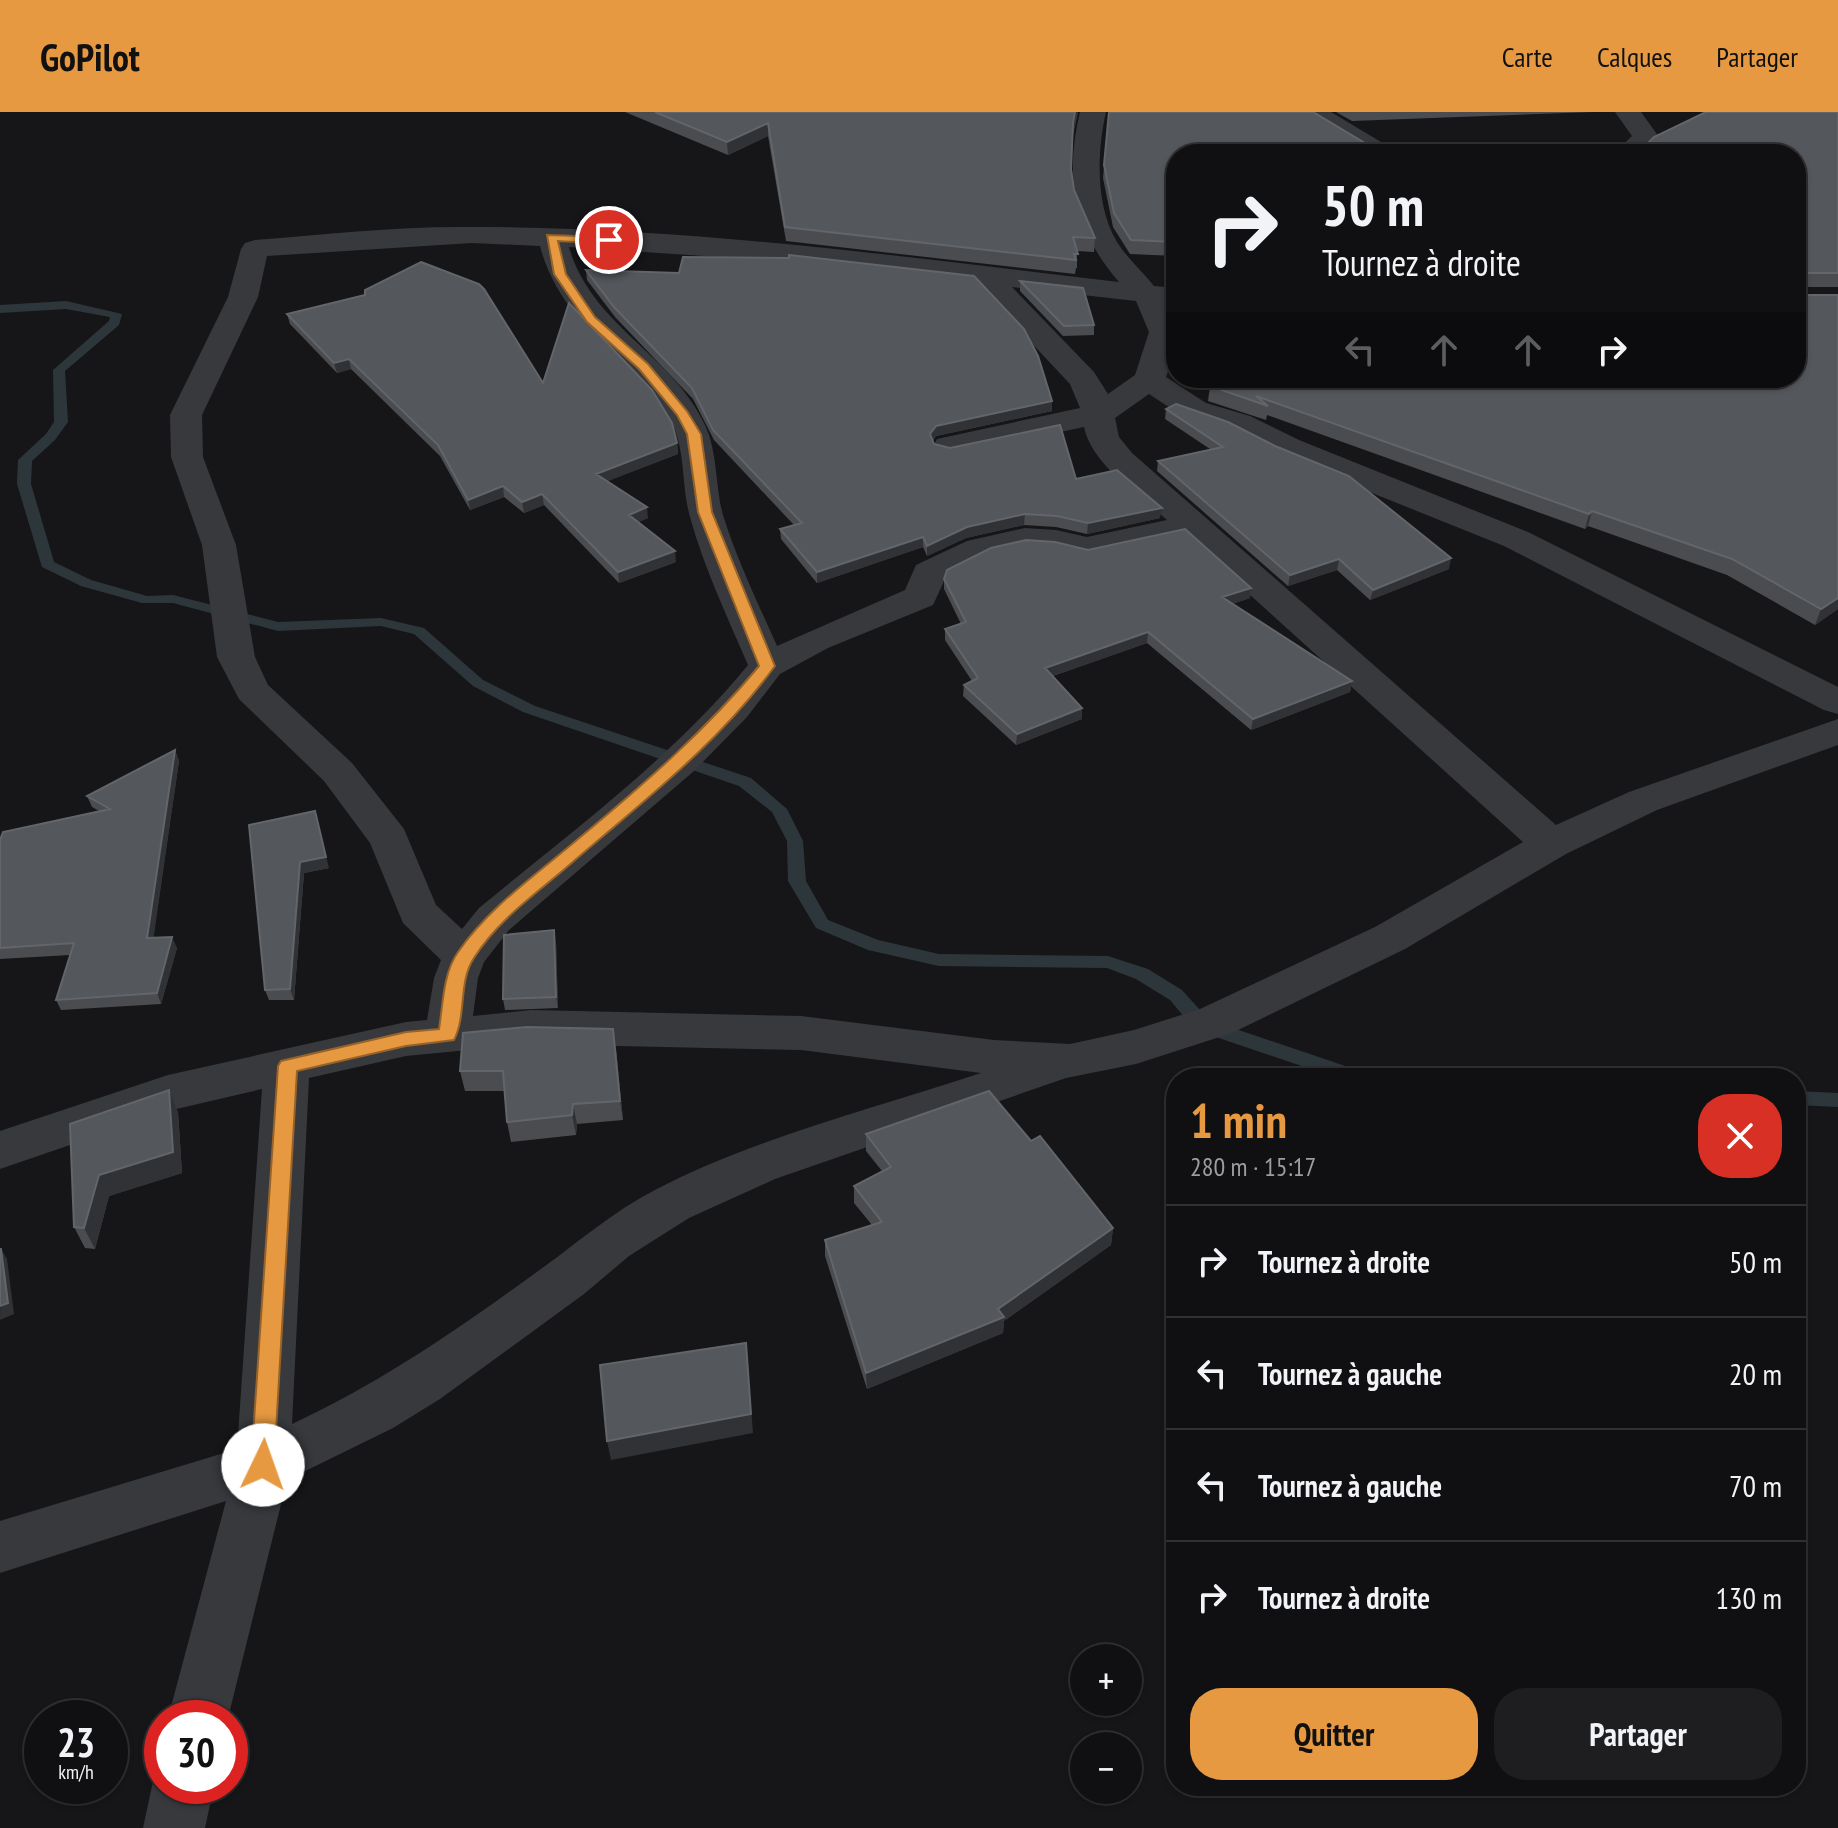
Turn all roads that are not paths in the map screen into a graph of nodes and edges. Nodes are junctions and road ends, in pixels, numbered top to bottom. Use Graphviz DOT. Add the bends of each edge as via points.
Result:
graph roads {
  1 [pos="1093,112"];
  2 [pos="1313,112"];
  3 [pos="1628,112"];
  4 [pos="1366,144"];
  5 [pos="1638,144"];
  6 [pos="552,237"];
  7 [pos="985,276"];
  8 [pos="1144,296"];
  9 [pos="1166,297"];
  10 [pos="1149,380"];
  11 [pos="1099,414"];
  12 [pos="949,446"];
  13 [pos="1190,525"];
  14 [pos="767,666"];
  15 [pos="1838,702"];
  16 [pos="1838,731"];
  17 [pos="1551,844"];
  18 [pos="464,957"];
  19 [pos="447,1035"];
  20 [pos="1070,1061"];
  21 [pos="287,1066"];
  22 [pos="0,1150"];
  23 [pos="263,1465"];
  24 [pos="0,1547"];
  25 [pos="203,1700"];
  26 [pos="179,1804"];
  27 [pos="174,1828"];
  1 -- 8 [label="street" via="1087,141 1095,226"];
  2 -- 4 [label="street"];
  3 -- 5 [label="street" via="1646,137"];
  6 -- 7 [label="street" via="794,253"];
  6 -- 14 [label="street" via="560,274 574,298 644,366 694,434 705,512"];
  6 -- 18 [label="street" via="408,237 255,249 243,297 186,415 187,457 219,545 236,657 252,691 338,772 389,839 418,912"];
  7 -- 8 [label="street"];
  7 -- 11 [label="street" via="1083,379"];
  8 -- 9 [label="street"];
  8 -- 10 [label="street" via="1157,309 1164,333"];
  10 -- 11 [label="street"];
  10 -- 15 [label="street" via="1195,410 1239,423 1516,539"];
  11 -- 12 [label="street"];
  11 -- 13 [label="street" via="1103,439 1120,460"];
  13 -- 14 [label="street" via="1087,548 1025,538 979,548 929,573 920,597"];
  13 -- 17 [label="street"];
  14 -- 18 [label="street" via="680,762 530,886"];
  16 -- 17 [label="street" via="1643,801"];
  17 -- 20 [label="street" via="1390,938 1216,1021"];
  18 -- 19 [label="street"];
  19 -- 20 [label="street" via="531,1027 801,1033"];
  19 -- 21 [label="street"];
  20 -- 23 [label="street" via="758,1166 672,1204 611,1242 421,1383"];
  21 -- 22 [label="street" via="168,1093"];
  21 -- 23 [label="street"];
  23 -- 24 [label="street"];
  23 -- 25 [label="street"];
  26 -- 27 [label="street"];
}
